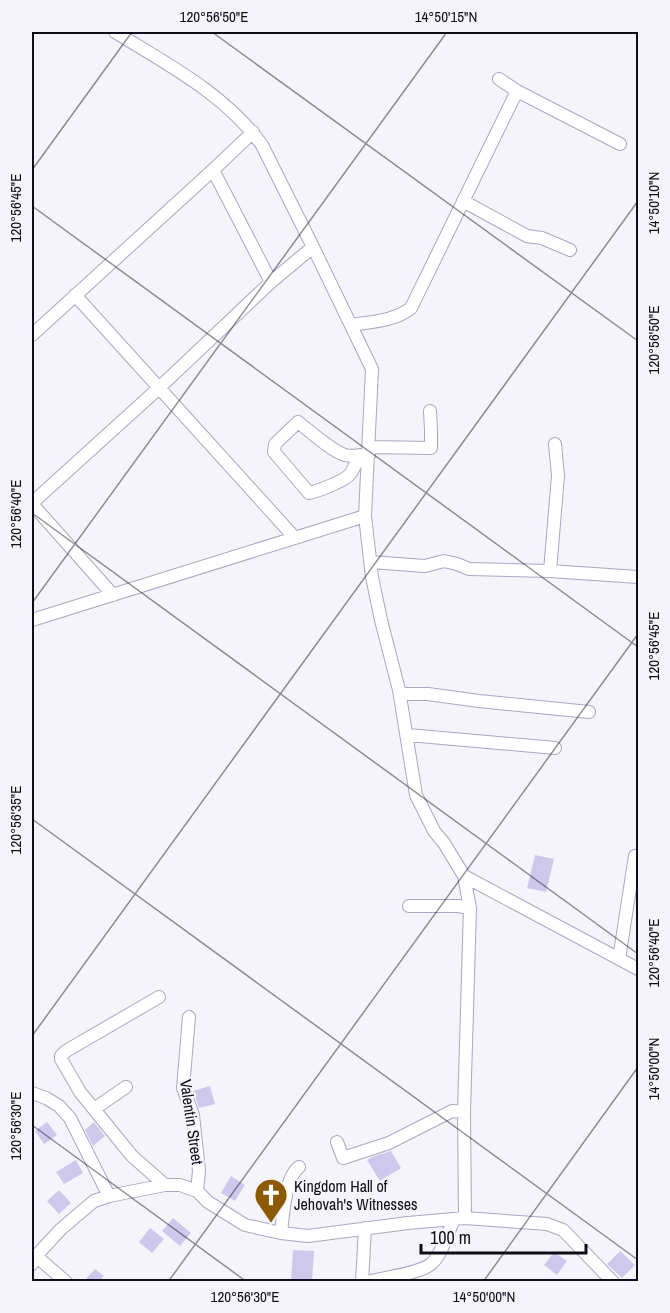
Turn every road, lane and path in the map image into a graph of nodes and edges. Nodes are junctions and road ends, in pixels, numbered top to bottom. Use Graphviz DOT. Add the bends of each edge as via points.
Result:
graph roads {
  1 [pos="115,32"];
  2 [pos="499,79"];
  3 [pos="517,91"];
  4 [pos="253,132"];
  5 [pos="620,144"];
  6 [pos="213,170"];
  7 [pos="463,201"];
  8 [pos="313,247"];
  9 [pos="570,250"];
  10 [pos="272,282"];
  11 [pos="75,295"];
  12 [pos="351,325"];
  13 [pos="32,335"];
  14 [pos="160,387"];
  15 [pos="430,411"];
  16 [pos="555,444"];
  17 [pos="366,452"];
  18 [pos="32,504"];
  19 [pos="365,516"];
  20 [pos="295,538"];
  21 [pos="371,562"];
  22 [pos="550,571"];
  23 [pos="639,577"];
  24 [pos="113,595"];
  25 [pos="32,620"];
  26 [pos="400,694"];
  27 [pos="590,712"];
  28 [pos="408,735"];
  29 [pos="555,748"];
  30 [pos="635,856"];
  31 [pos="464,876"];
  32 [pos="409,906"];
  33 [pos="470,908"];
  34 [pos="619,959"];
  35 [pos="639,969"];
  36 [pos="159,998"];
  37 [pos="189,1017"];
  38 [pos="126,1087"];
  39 [pos="32,1093"];
  40 [pos="94,1109"];
  41 [pos="464,1112"];
  42 [pos="337,1142"];
  43 [pos="299,1167"];
  44 [pos="165,1185"];
  45 [pos="197,1191"];
  46 [pos="109,1196"];
  47 [pos="459,1218"];
  48 [pos="365,1228"];
  49 [pos="281,1233"];
  50 [pos="34,1260"];
  51 [pos="66,1281"];
  52 [pos="362,1281"];
  53 [pos="368,1281"];
  54 [pos="613,1281"];
  1 -- 4 [label="street" via="209,91"];
  2 -- 3 [label="street"];
  3 -- 5 [label="street"];
  3 -- 7 [label="street"];
  4 -- 6 [label="street"];
  4 -- 8 [label="street"];
  6 -- 10 [label="street"];
  6 -- 11 [label="street"];
  7 -- 9 [label="street" via="527,236"];
  7 -- 12 [label="street" via="411,308 394,317"];
  8 -- 10 [label="street"];
  8 -- 12 [label="street"];
  10 -- 14 [label="street"];
  11 -- 13 [label="street"];
  11 -- 14 [label="street"];
  12 -- 17 [label="street" via="372,369"];
  14 -- 18 [label="street"];
  14 -- 20 [label="street"];
  15 -- 17 [label="street" via="430,448"];
  16 -- 22 [label="street" via="558,476"];
  17 -- 17 [label="street" via="348,477 309,493 274,452 275,444 298,422 340,453"];
  17 -- 19 [label="street"];
  18 -- 24 [label="street"];
  19 -- 20 [label="street"];
  19 -- 21 [label="street"];
  20 -- 24 [label="street"];
  21 -- 22 [label="street" via="425,566 444,561 468,569"];
  21 -- 26 [label="street"];
  22 -- 23 [label="street"];
  24 -- 25 [label="street"];
  26 -- 27 [label="street"];
  26 -- 28 [label="street"];
  28 -- 29 [label="street"];
  28 -- 31 [label="street" via="416,795"];
  30 -- 34 [label="street"];
  31 -- 33 [label="street"];
  31 -- 34 [label="street"];
  32 -- 33 [label="street"];
  33 -- 41 [label="street"];
  34 -- 35 [label="street"];
  36 -- 40 [label="street" via="61,1056"];
  37 -- 45 [label="street, Valentin Street" via="183,1088 193,1115 199,1171"];
  38 -- 40 [label="street"];
  39 -- 46 [label="street" via="59,1106 70,1119"];
  40 -- 44 [label="street" via="132,1156"];
  41 -- 42 [label="street" via="452,1111 389,1143 343,1158"];
  41 -- 47 [label="street"];
  43 -- 49 [label="street" via="294,1170 285,1198"];
  44 -- 45 [label="street"];
  44 -- 46 [label="street"];
  45 -- 49 [label="street" via="245,1224"];
  46 -- 50 [label="street" via="94,1201 61,1229"];
  47 -- 48 [label="street"];
  47 -- 53 [label="street" via="432,1263 416,1271"];
  47 -- 54 [label="street" via="547,1224 563,1230"];
  48 -- 49 [label="street" via="308,1236"];
  48 -- 52 [label="street"];
  50 -- 51 [label="street"];
}
